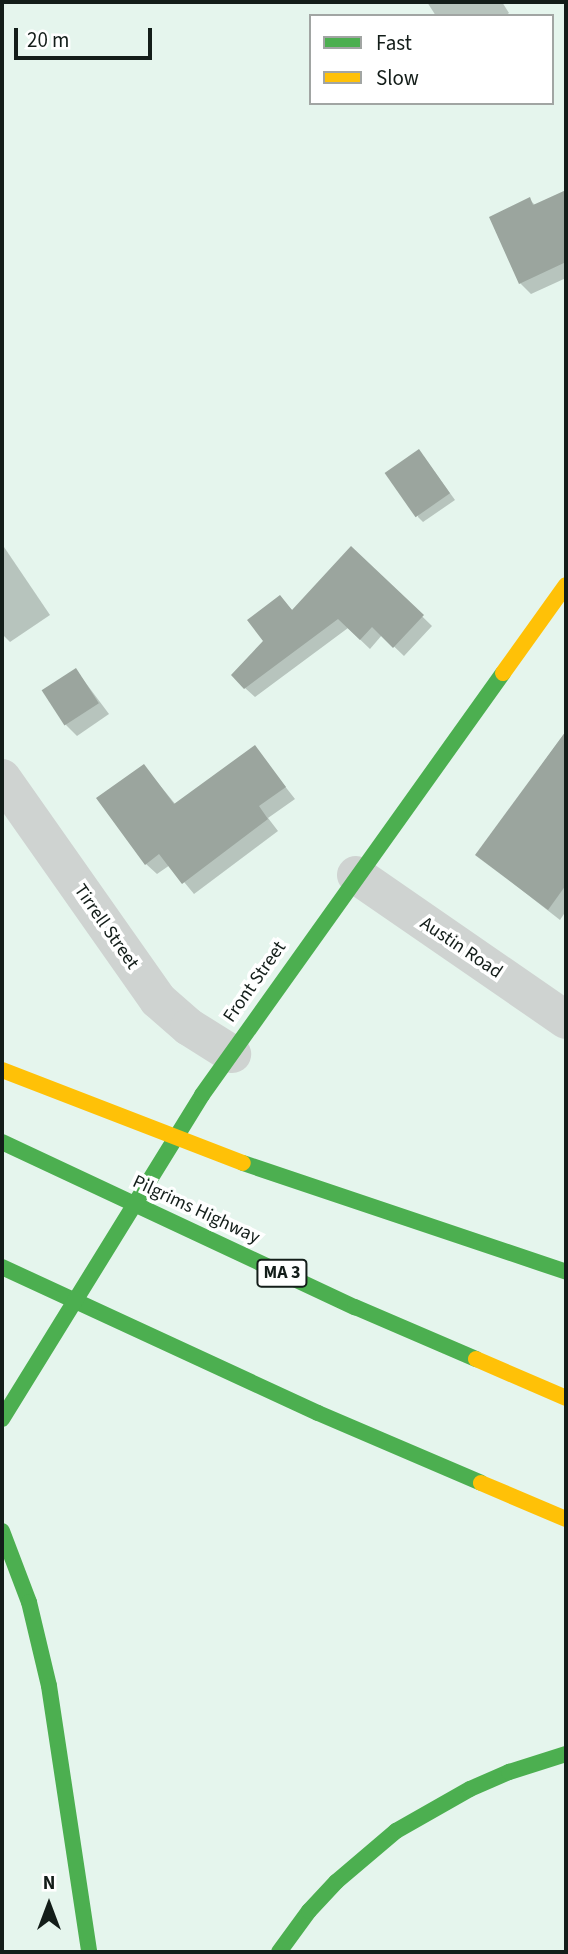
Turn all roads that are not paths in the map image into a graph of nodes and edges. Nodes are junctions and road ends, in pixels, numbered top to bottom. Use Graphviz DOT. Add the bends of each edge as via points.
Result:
graph roads {
  1 [pos="566,585"];
  2 [pos="2,778"];
  3 [pos="356,876"];
  4 [pos="566,1020"];
  5 [pos="232,1054"];
  6 [pos="2,1070"];
  7 [pos="2,1142"];
  8 [pos="2,1267"];
  9 [pos="566,1272"];
  10 [pos="566,1398"];
  11 [pos="2,1419"];
  12 [pos="566,1519"];
  13 [pos="2,1531"];
  14 [pos="566,1754"];
  15 [pos="89,1952"];
  16 [pos="279,1952"];
  1 -- 3 [label="main road, Front Street"];
  2 -- 5 [label="street, Tirrell Street" via="158,1000 189,1027"];
  3 -- 4 [label="street, Austin Road"];
  3 -- 5 [label="main road, Front Street"];
  5 -- 11 [label="main road, Front Street" via="202,1095"];
  6 -- 9 [label="main road" via="263,1171"];
  7 -- 10 [label="main road, Pilgrims Highway / MA 3" via="355,1307"];
  8 -- 12 [label="main road" via="318,1413"];
  13 -- 15 [label="main road" via="29,1602 50,1686"];
  14 -- 16 [label="main road" via="470,1789 396,1831 336,1882"];
}
